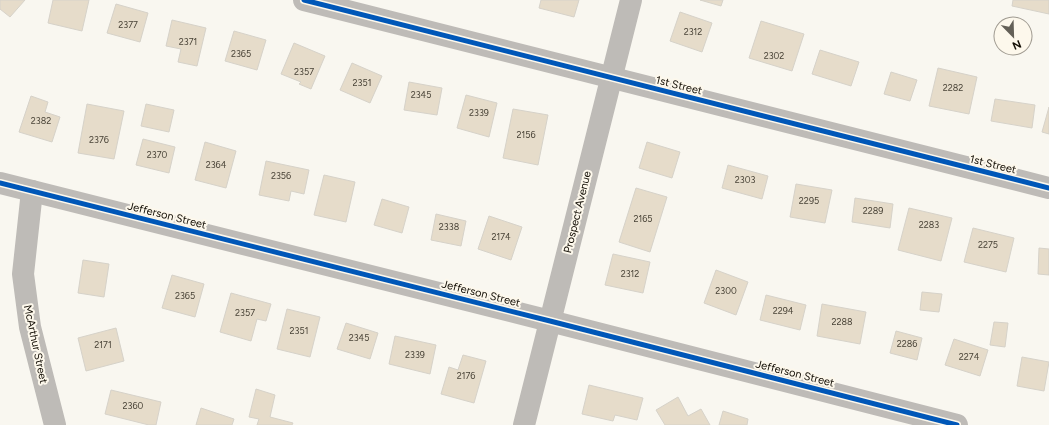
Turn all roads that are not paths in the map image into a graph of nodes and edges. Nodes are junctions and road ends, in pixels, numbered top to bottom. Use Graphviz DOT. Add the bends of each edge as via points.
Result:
graph roads {
  1 [pos="304,0"];
  2 [pos="631,0"];
  3 [pos="612,78"];
  4 [pos="0,183"];
  5 [pos="1049,188"];
  6 [pos="32,191"];
  7 [pos="550,321"];
  8 [pos="56,425"];
  9 [pos="524,425"];
  10 [pos="957,425"];
  1 -- 3 [label="street, 1st Street"];
  2 -- 3 [label="street, Prospect Avenue"];
  3 -- 5 [label="street, 1st Street"];
  3 -- 7 [label="street, Prospect Avenue"];
  4 -- 6 [label="street, Jefferson Street"];
  6 -- 7 [label="street, Jefferson Street"];
  6 -- 8 [label="street, McArthur Street" via="23,274 30,328"];
  7 -- 9 [label="street, Prospect Avenue"];
  7 -- 10 [label="street, Jefferson Street"];
}
